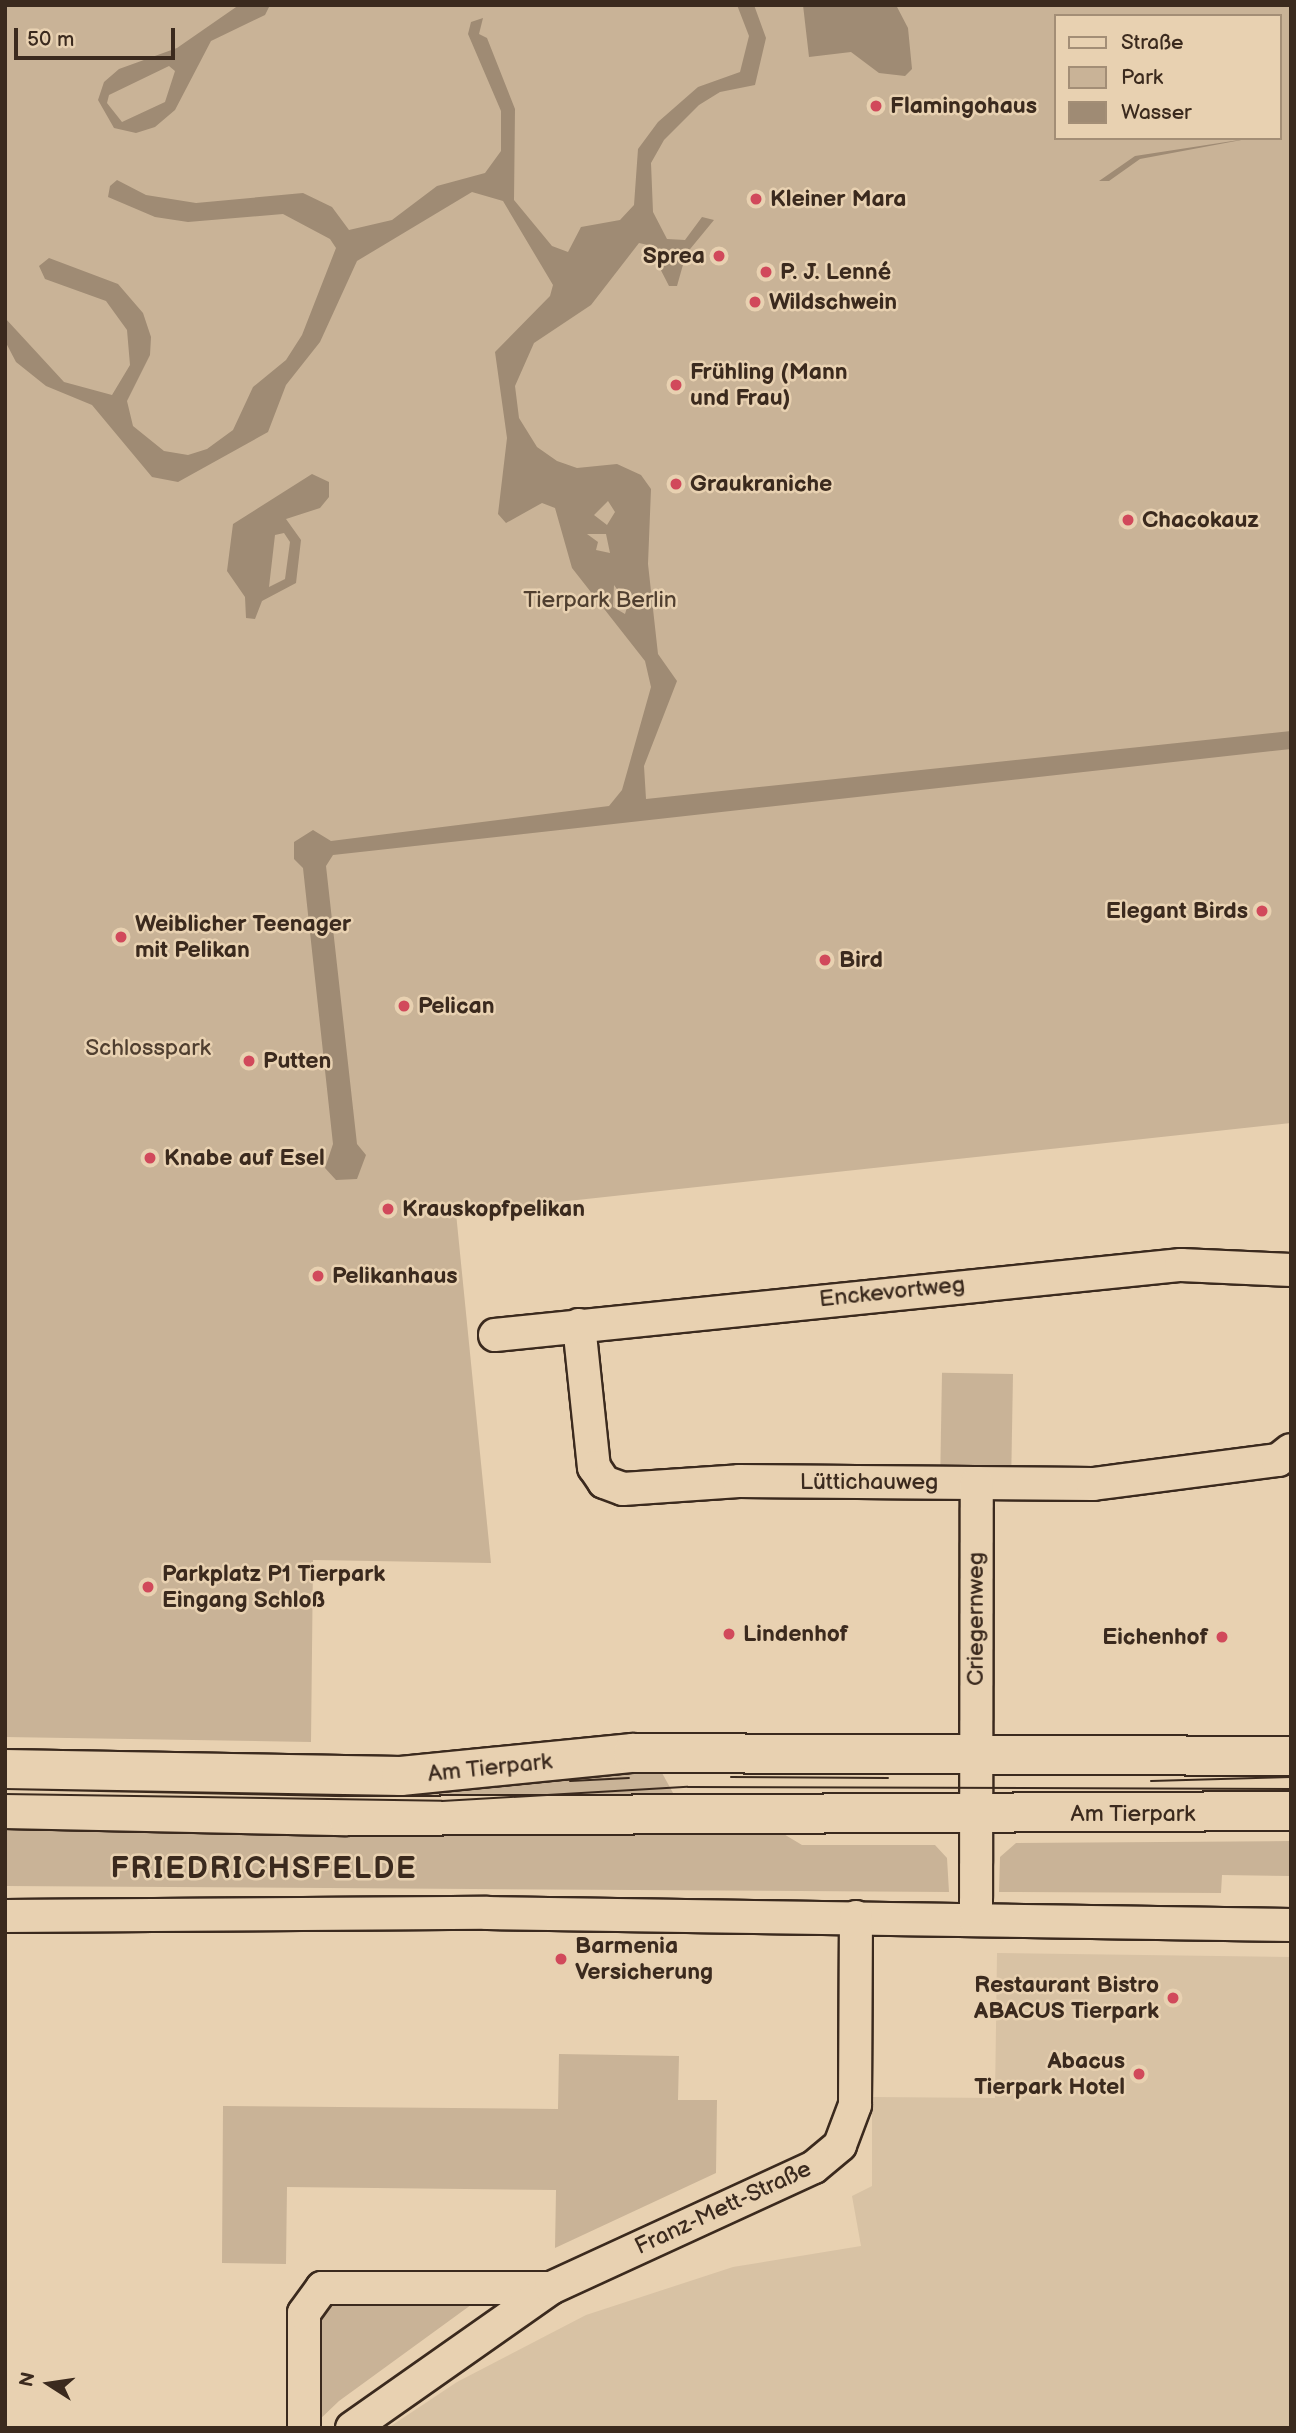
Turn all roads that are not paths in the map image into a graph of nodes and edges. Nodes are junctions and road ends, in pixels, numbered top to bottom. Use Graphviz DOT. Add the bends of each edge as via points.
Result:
graph roads {
  1 [pos="1291,1270"];
  2 [pos="579,1325"];
  3 [pos="495,1335"];
  4 [pos="1291,1450"];
  5 [pos="977,1483"];
  6 [pos="975,1755"];
  7 [pos="1291,1756"];
  8 [pos="5,1769"];
  9 [pos="5,1809"];
  10 [pos="1291,1811"];
  11 [pos="974,1814"];
  12 [pos="5,1916"];
  13 [pos="856,1917"];
  14 [pos="976,1920"];
  15 [pos="1291,1925"];
  16 [pos="551,2288"];
  17 [pos="304,2428"];
  18 [pos="352,2428"];
  1 -- 2 [label="street, Enckevortweg" via="1181,1265"];
  2 -- 3 [label="street, Enckevortweg"];
  2 -- 5 [label="street, Lüttichauweg" via="594,1467 604,1482 623,1489 739,1481"];
  4 -- 5 [label="street, Lüttichauweg" via="1278,1460 1151,1480"];
  5 -- 6 [label="street, Criegernweg"];
  6 -- 7 [label="main road, Am Tierpark"];
  6 -- 8 [label="main road, Am Tierpark" via="633,1753 401,1776"];
  6 -- 11 [label="street"];
  9 -- 11 [label="main road, Am Tierpark" via="347,1816"];
  10 -- 11 [label="main road, Am Tierpark"];
  11 -- 14 [label="street"];
  12 -- 13 [label="street" via="268,1911"];
  13 -- 14 [label="street"];
  13 -- 16 [label="street, Franz-Mett-Straße" via="855,2105 839,2145 814,2167"];
  14 -- 15 [label="street"];
  16 -- 17 [label="street, Franz-Mett-Straße" via="321,2288 304,2313"];
  16 -- 18 [label="street, Franz-Mett-Straße"];
}
